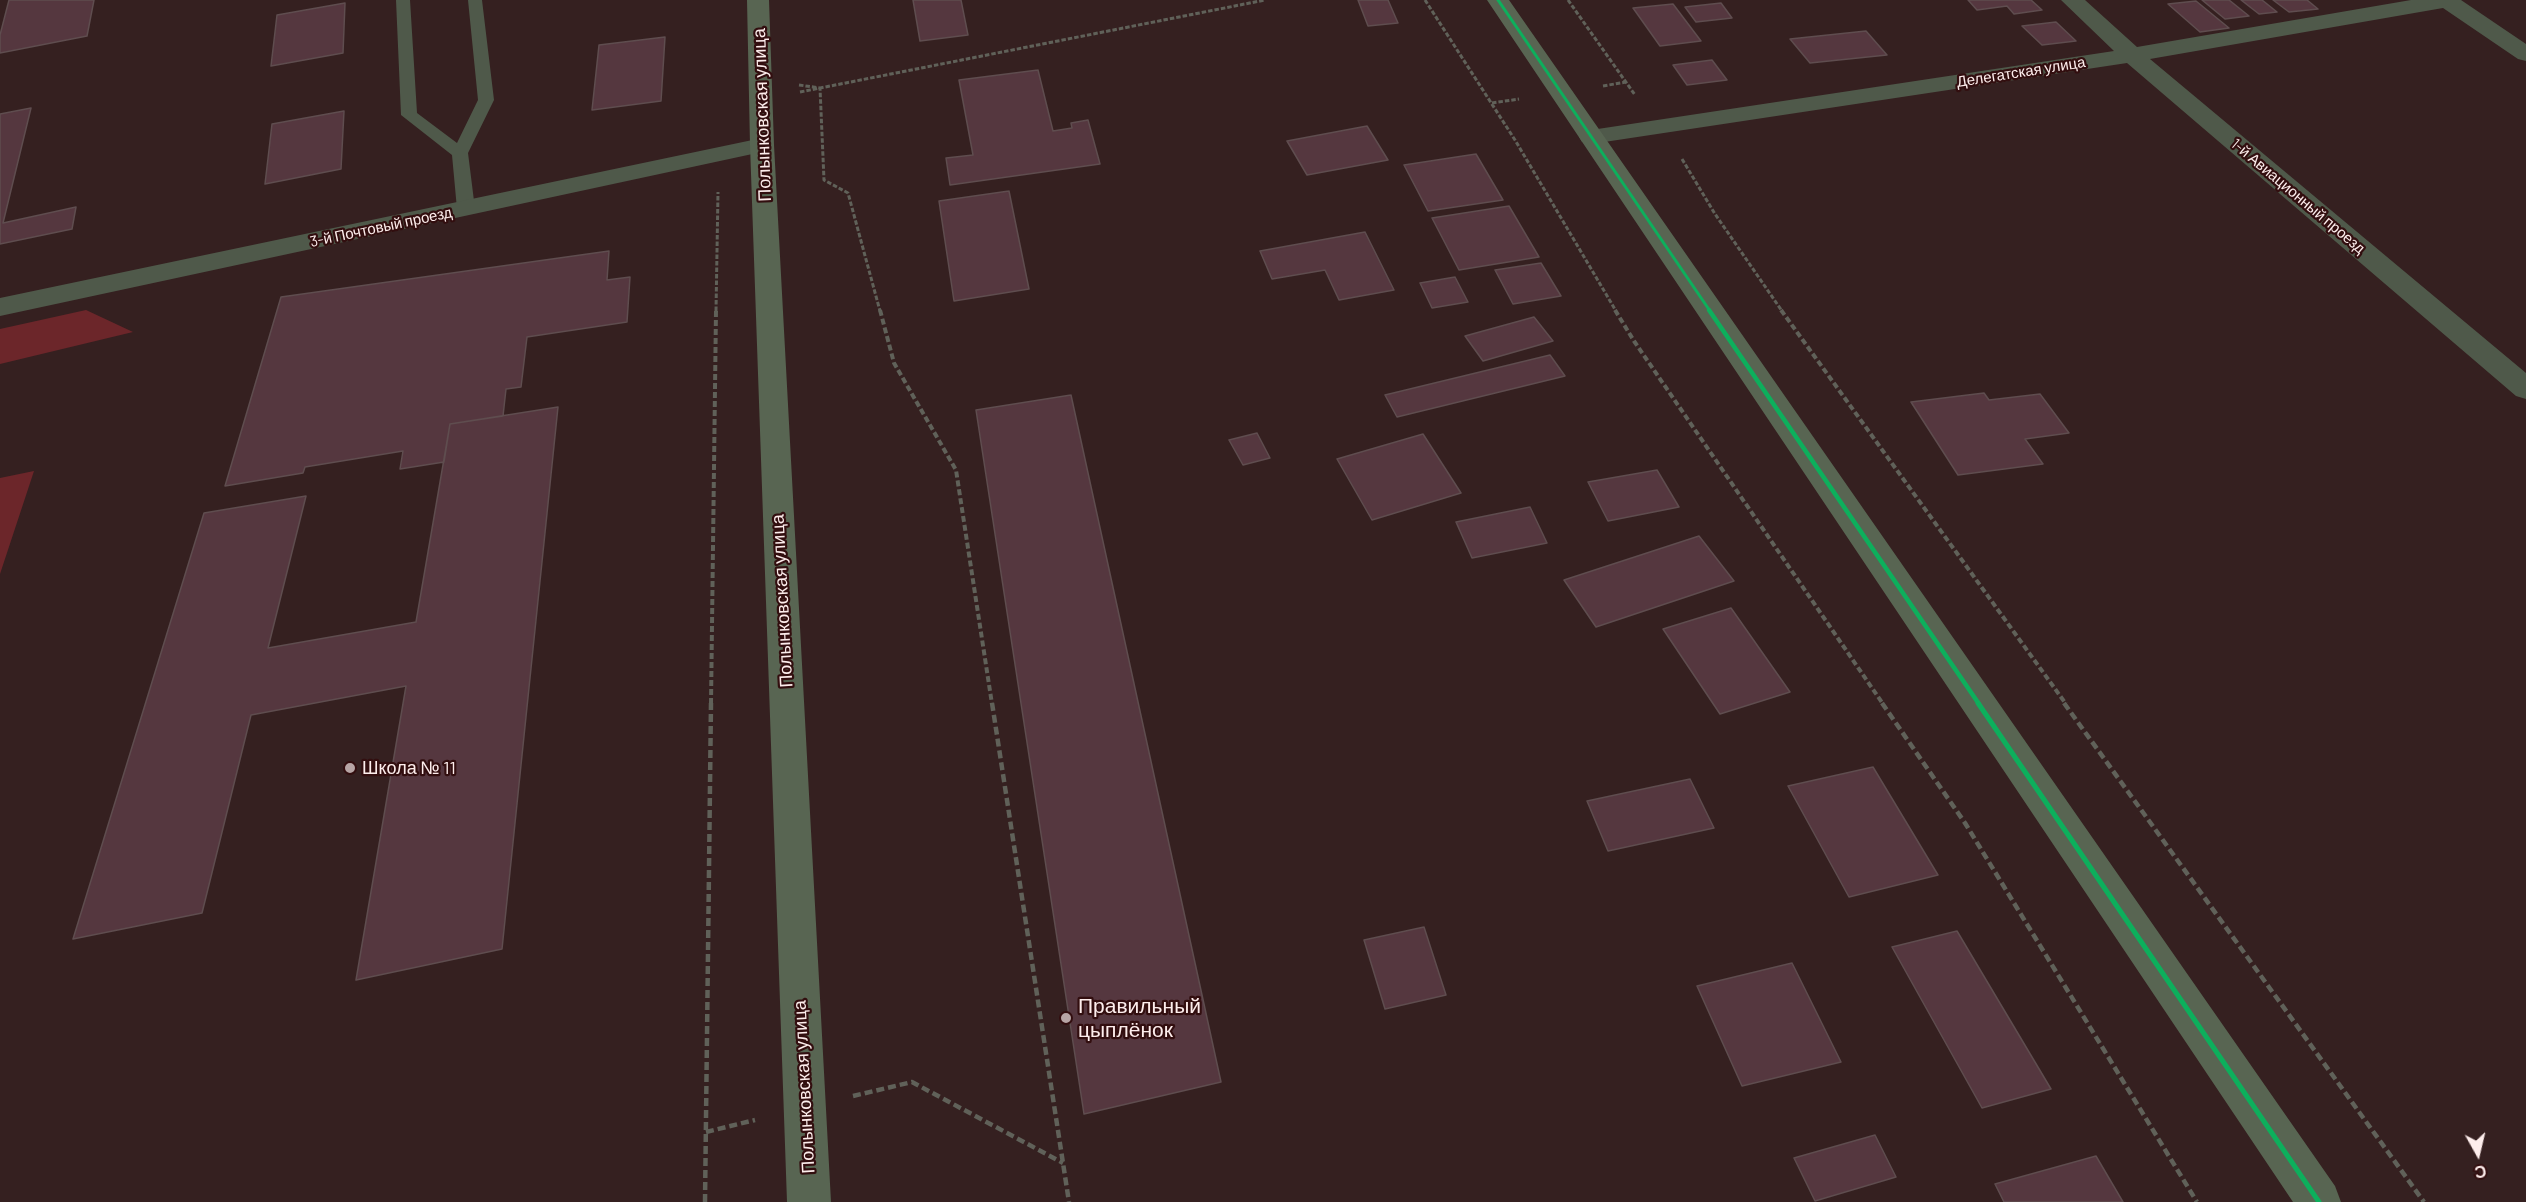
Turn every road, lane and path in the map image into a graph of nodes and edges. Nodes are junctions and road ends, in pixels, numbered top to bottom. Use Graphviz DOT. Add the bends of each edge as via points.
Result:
graph roads {
  1 [pos="403,0"];
  2 [pos="475,0"];
  3 [pos="759,0"];
  4 [pos="1265,0"];
  5 [pos="1425,0"];
  6 [pos="1498,0"];
  7 [pos="1568,0"];
  8 [pos="2072,0"];
  9 [pos="2447,0"];
  10 [pos="2526,54"];
  11 [pos="2132,55"];
  12 [pos="792,84"];
  13 [pos="820,88"];
  14 [pos="761,100"];
  15 [pos="1658,126"];
  16 [pos="1591,137"];
  17 [pos="762,145"];
  18 [pos="460,153"];
  19 [pos="718,154"];
  20 [pos="466,209"];
  21 [pos="0,306"];
  22 [pos="2526,389"];
  23 [pos="805,1108"];
  24 [pos="706,1132"];
  25 [pos="1063,1162"];
  26 [pos="705,1202"];
  27 [pos="809,1202"];
  28 [pos="1069,1202"];
  29 [pos="2197,1202"];
  30 [pos="2319,1202"];
  31 [pos="2424,1202"];
  1 -- 18 [label="lane" via="409,115"];
  2 -- 18 [label="lane" via="486,100"];
  3 -- 14 [label="street, Полынковская улица"];
  4 -- 13 [label="path"];
  5 -- 29 [label="path" via="1515,140 1634,341 1965,823"];
  6 -- 16 [label="street"];
  7 -- 15 [label="path"];
  8 -- 11 [label="street, 1-й Авиационный проезд"];
  9 -- 10 [label="street"];
  9 -- 11 [label="street, Делегатская улица"];
  11 -- 15 [label="street, Делегатская улица"];
  11 -- 22 [label="street, 1-й Авиационный проезд"];
  12 -- 13 [label="path"];
  13 -- 14 [label="path"];
  13 -- 25 [label="path" via="824,180 848,193 894,363 956,470"];
  14 -- 17 [label="street, Полынковская улица"];
  15 -- 16 [label="street, Делегатская улица"];
  15 -- 31 [label="path" via="1783,312"];
  16 -- 30 [label="street"];
  17 -- 19 [label="street, 3-й Почтовый проезд"];
  17 -- 23 [label="street, Полынковская улица"];
  18 -- 20 [label="lane"];
  19 -- 20 [label="street, 3-й Почтовый проезд"];
  19 -- 24 [label="path"];
  20 -- 21 [label="street, 3-й Почтовый проезд"];
  23 -- 24 [label="path"];
  23 -- 25 [label="path" via="912,1082"];
  23 -- 27 [label="street, Полынковская улица"];
  24 -- 26 [label="path"];
  25 -- 28 [label="path"];
}
